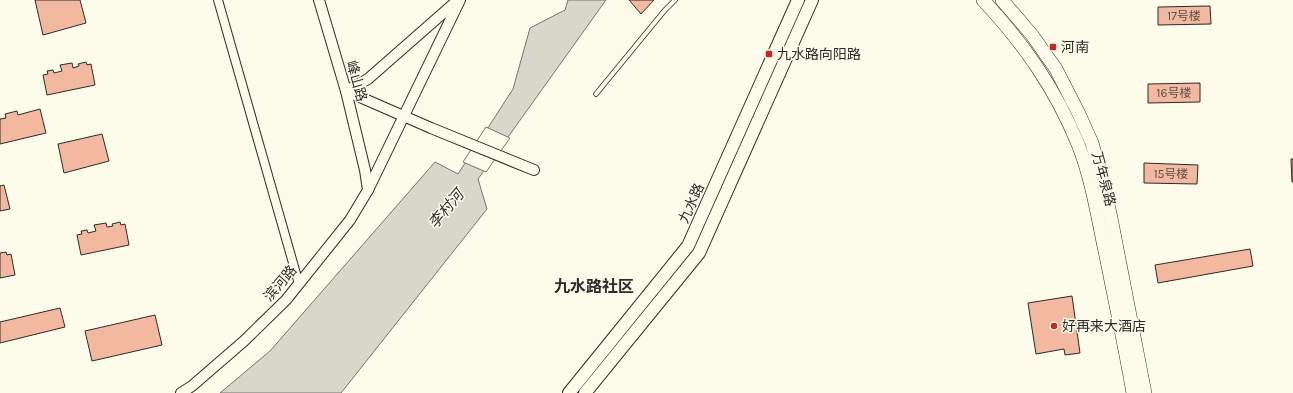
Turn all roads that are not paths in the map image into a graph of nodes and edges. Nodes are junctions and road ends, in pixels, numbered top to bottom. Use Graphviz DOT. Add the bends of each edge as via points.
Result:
graph roads {
  1 [pos="218,0"];
  2 [pos="319,0"];
  3 [pos="459,0"];
  4 [pos="675,0"];
  5 [pos="798,0"];
  6 [pos="812,0"];
  7 [pos="983,0"];
  8 [pos="1002,0"];
  9 [pos="346,91"];
  10 [pos="596,94"];
  11 [pos="404,116"];
  12 [pos="534,170"];
  13 [pos="368,190"];
  14 [pos="299,284"];
  15 [pos="181,393"];
  16 [pos="569,393"];
  17 [pos="585,393"];
  18 [pos="1132,393"];
  19 [pos="1145,393"];
  1 -- 14 [label="street"];
  2 -- 9 [label="street, 峰山路"];
  3 -- 9 [label="street" via="368,79"];
  3 -- 11 [label="street, 滨河路"];
  4 -- 10 [label="lane"];
  5 -- 16 [label="main road, 九水路" via="688,246"];
  6 -- 17 [label="main road, 九水路" via="699,252"];
  7 -- 18 [label="main road, 万年泉路" via="1018,40 1044,76 1078,145 1099,224"];
  8 -- 19 [label="main road, 万年泉路" via="1032,35 1056,69 1092,143 1111,218"];
  9 -- 11 [label="street"];
  9 -- 13 [label="street, 峰山路"];
  11 -- 12 [label="street"];
  11 -- 13 [label="street, 滨河路"];
  13 -- 14 [label="street, 滨河路" via="350,220"];
  14 -- 15 [label="street, 滨河路" via="244,341"];
}
